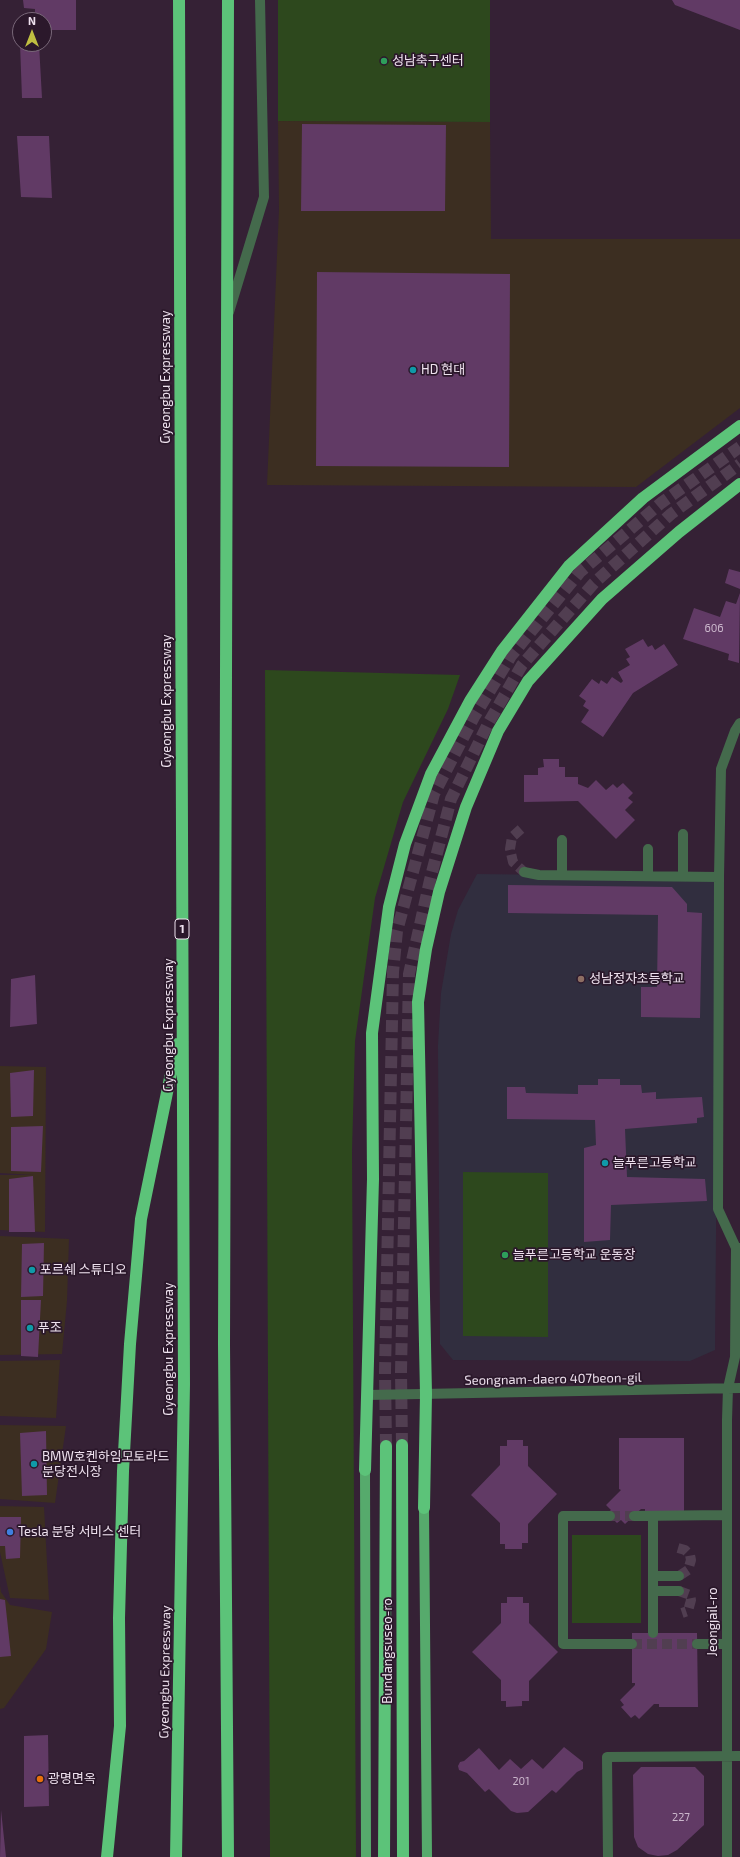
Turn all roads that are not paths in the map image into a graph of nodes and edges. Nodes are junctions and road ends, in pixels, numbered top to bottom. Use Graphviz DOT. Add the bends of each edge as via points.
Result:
graph roads {
  1 [pos="179,0"];
  2 [pos="228,0"];
  3 [pos="260,0"];
  4 [pos="228,315"];
  5 [pos="740,426"];
  6 [pos="740,484"];
  7 [pos="740,723"];
  8 [pos="683,834"];
  9 [pos="562,840"];
  10 [pos="648,849"];
  11 [pos="524,872"];
  12 [pos="562,875"];
  13 [pos="648,876"];
  14 [pos="683,876"];
  15 [pos="719,877"];
  16 [pos="182,1019"];
  17 [pos="738,1248"];
  18 [pos="728,1388"];
  19 [pos="740,1388"];
  20 [pos="426,1394"];
  21 [pos="367,1395"];
  22 [pos="402,1445"];
  23 [pos="386,1446"];
  24 [pos="365,1470"];
  25 [pos="424,1508"];
  26 [pos="726,1515"];
  27 [pos="610,1516"];
  28 [pos="634,1516"];
  29 [pos="653,1516"];
  30 [pos="653,1576"];
  31 [pos="679,1576"];
  32 [pos="653,1590"];
  33 [pos="679,1590"];
  34 [pos="653,1633"];
  35 [pos="632,1644"];
  36 [pos="698,1644"];
  37 [pos="726,1644"];
  38 [pos="726,1756"];
  39 [pos="740,1756"];
  40 [pos="107,1857"];
  41 [pos="176,1857"];
  42 [pos="228,1857"];
  43 [pos="366,1857"];
  44 [pos="384,1857"];
  45 [pos="403,1857"];
  46 [pos="427,1857"];
  47 [pos="608,1857"];
  48 [pos="727,1857"];
  1 -- 16 [label="highway, Gyeongbu Expressway / 1"];
  2 -- 4 [label="highway"];
  3 -- 4 [label="street" via="264,196"];
  4 -- 42 [label="highway" via="224,1344"];
  5 -- 21 [label="highway" via="643,498 568,566 502,651 470,701 431,774 405,844 389,907 372,1033 373,1178"];
  6 -- 20 [label="highway" via="679,532 602,599 528,681 498,730 466,807 439,892 426,949 418,1002"];
  7 -- 15 [label="street" via="721,769"];
  8 -- 14 [label="street"];
  9 -- 12 [label="street"];
  10 -- 13 [label="street"];
  11 -- 12 [label="street"];
  12 -- 13 [label="street"];
  13 -- 14 [label="street"];
  14 -- 15 [label="street"];
  15 -- 17 [label="street" via="718,1209"];
  16 -- 40 [label="highway" via="141,1219 122,1471 120,1726"];
  16 -- 41 [label="highway, Gyeongbu Expressway / 1" via="184,1384"];
  17 -- 18 [label="street, Jeongjail-ro" via="735,1356"];
  18 -- 19 [label="street, Seongnam-daero 407beon-gil"];
  18 -- 20 [label="street, Seongnam-daero 407beon-gil"];
  18 -- 26 [label="street, Jeongjail-ro"];
  20 -- 21 [label="street, Seongnam-daero 407beon-gil"];
  20 -- 25 [label="highway"];
  21 -- 24 [label="highway"];
  22 -- 45 [label="highway, Bundangsuseo-ro"];
  23 -- 44 [label="highway, Bundangsuseo-ro"];
  24 -- 43 [label="main road"];
  25 -- 46 [label="main road"];
  26 -- 29 [label="street"];
  26 -- 37 [label="street, Jeongjail-ro"];
  27 -- 35 [label="street" via="563,1516 563,1644"];
  28 -- 29 [label="street"];
  29 -- 30 [label="street"];
  30 -- 31 [label="street"];
  30 -- 32 [label="street"];
  32 -- 33 [label="street"];
  32 -- 34 [label="street"];
  36 -- 37 [label="street"];
  37 -- 38 [label="street, Jeongjail-ro"];
  38 -- 39 [label="street"];
  38 -- 47 [label="street" via="608,1757"];
  38 -- 48 [label="street, Jeongjail-ro"];
}
